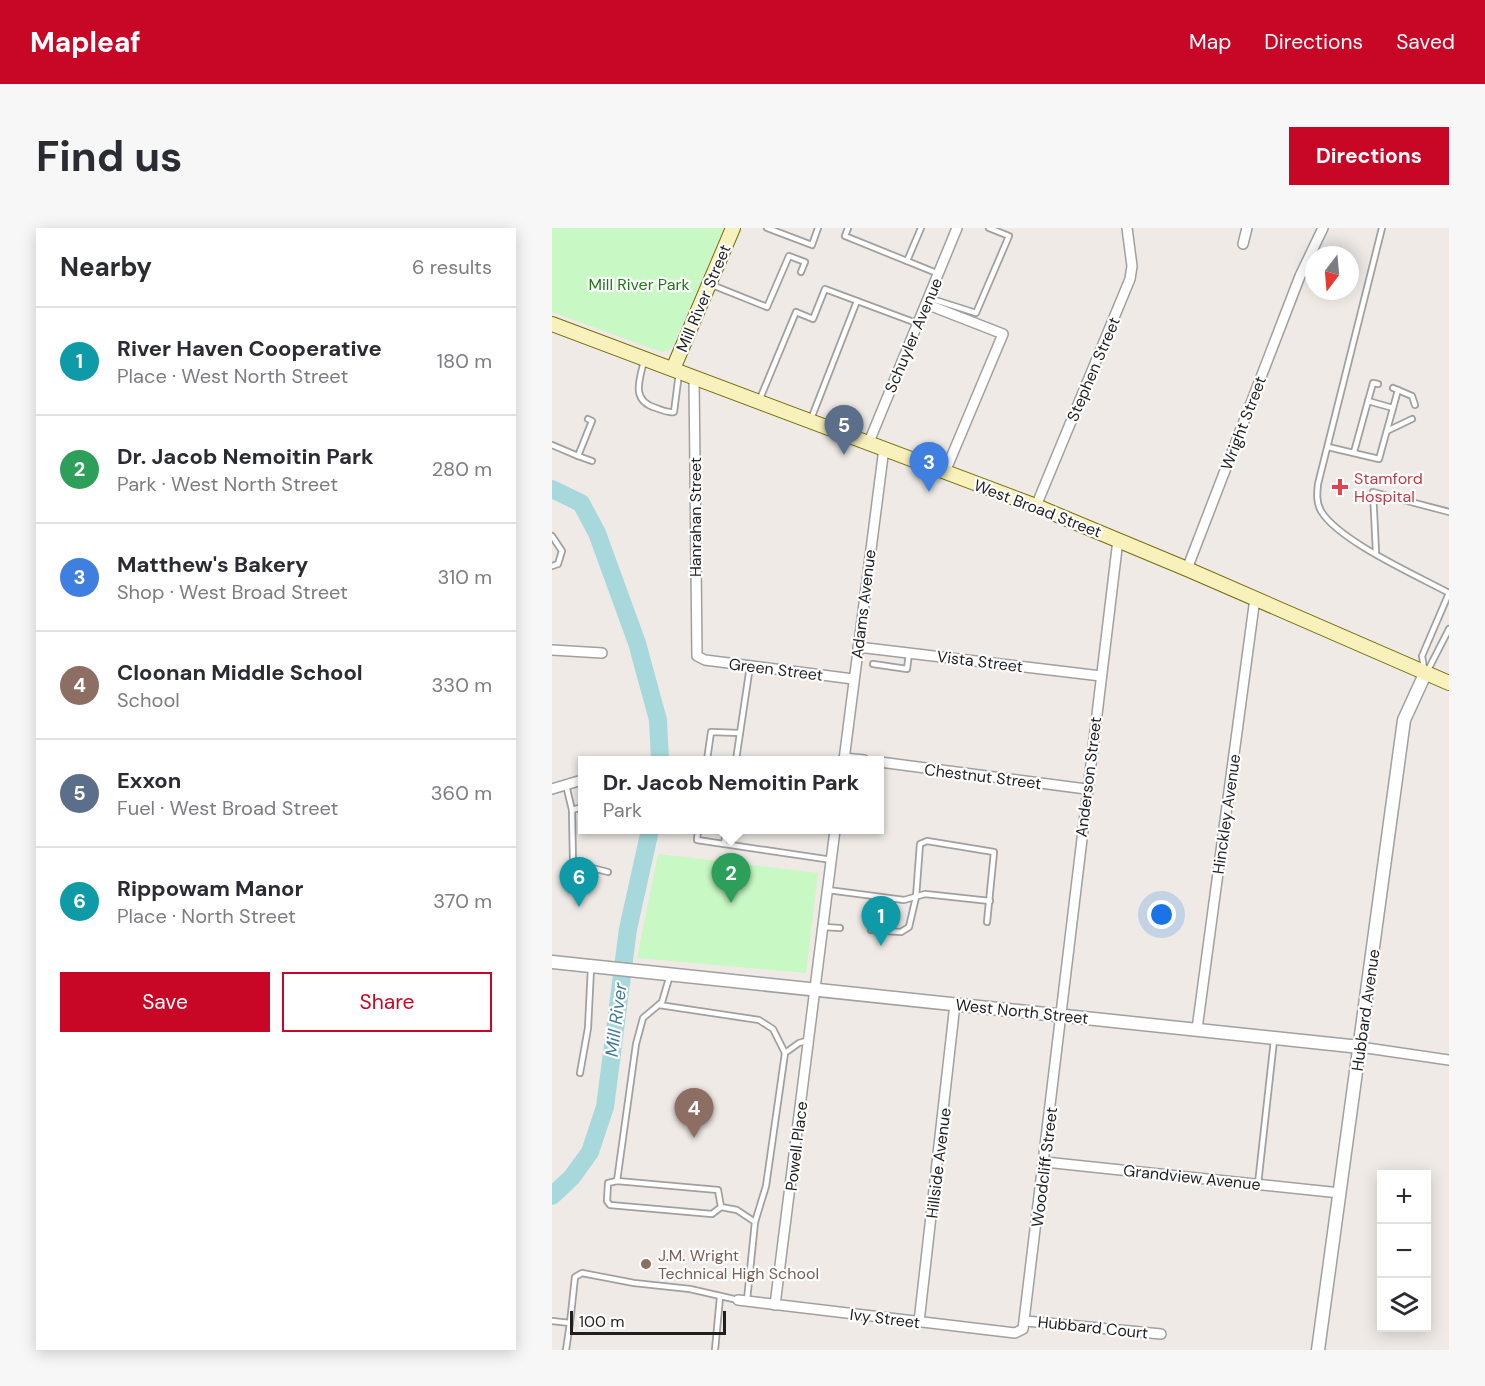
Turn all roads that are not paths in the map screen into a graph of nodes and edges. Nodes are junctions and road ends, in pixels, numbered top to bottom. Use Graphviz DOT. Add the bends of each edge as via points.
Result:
graph roads {
  1 [pos="733,228"];
  2 [pos="767,228"];
  3 [pos="818,228"];
  4 [pos="848,228"];
  5 [pos="921,228"];
  6 [pos="957,228"];
  7 [pos="989,228"];
  8 [pos="1127,228"];
  9 [pos="1247,228"];
  10 [pos="1323,228"];
  11 [pos="1382,228"];
  12 [pos="1243,244"];
  13 [pos="907,261"];
  14 [pos="801,272"];
  15 [pos="939,274"];
  16 [pos="709,284"];
  17 [pos="857,301"];
  18 [pos="928,301"];
  19 [pos="552,324"];
  20 [pos="919,324"];
  21 [pos="645,358"];
  22 [pos="677,370"];
  23 [pos="694,376"];
  24 [pos="1378,384"];
  25 [pos="759,400"];
  26 [pos="1368,401"];
  27 [pos="1415,405"];
  28 [pos="1393,408"];
  29 [pos="1412,418"];
  30 [pos="588,419"];
  31 [pos="811,420"];
  32 [pos="1387,431"];
  33 [pos="869,442"];
  34 [pos="552,445"];
  35 [pos="1328,447"];
  36 [pos="884,448"];
  37 [pos="1354,452"];
  38 [pos="578,456"];
  39 [pos="592,461"];
  40 [pos="945,472"];
  41 [pos="1035,506"];
  42 [pos="1449,513"];
  43 [pos="552,536"];
  44 [pos="1118,540"];
  45 [pos="1376,552"];
  46 [pos="552,566"];
  47 [pos="1187,569"];
  48 [pos="1449,593"];
  49 [pos="1255,598"];
  50 [pos="1449,629"];
  51 [pos="858,647"];
  52 [pos="552,650"];
  53 [pos="602,653"];
  54 [pos="909,653"];
  55 [pos="698,658"];
  56 [pos="873,664"];
  57 [pos="750,666"];
  58 [pos="1425,674"];
  59 [pos="1101,676"];
  60 [pos="853,679"];
  61 [pos="1449,683"];
  62 [pos="740,733"];
  63 [pos="708,756"];
  64 [pos="737,756"];
  65 [pos="844,756"];
  66 [pos="884,763"];
  67 [pos="578,781"];
  68 [pos="566,785"];
  69 [pos="552,789"];
  70 [pos="1086,789"];
  71 [pos="578,808"];
  72 [pos="572,810"];
  73 [pos="698,834"];
  74 [pos="725,834"];
  75 [pos="835,834"];
  76 [pos="724,844"];
  77 [pos="832,860"];
  78 [pos="608,872"];
  79 [pos="828,890"];
  80 [pos="916,897"];
  81 [pos="990,901"];
  82 [pos="987,922"];
  83 [pos="824,927"];
  84 [pos="840,928"];
  85 [pos="871,930"];
  86 [pos="552,962"];
  87 [pos="592,966"];
  88 [pos="670,974"];
  89 [pos="816,988"];
  90 [pos="955,1004"];
  91 [pos="659,1005"];
  92 [pos="1062,1014"];
  93 [pos="1197,1029"];
  94 [pos="1274,1038"];
  95 [pos="810,1040"];
  96 [pos="1360,1047"];
  97 [pos="785,1053"];
  98 [pos="1449,1060"];
  99 [pos="580,1073"];
  100 [pos="1045,1162"];
  101 [pos="617,1181"];
  102 [pos="1258,1184"];
  103 [pos="1340,1193"];
  104 [pos="721,1207"];
  105 [pos="755,1222"];
  106 [pos="720,1297"];
  107 [pos="742,1300"];
  108 [pos="775,1305"];
  109 [pos="552,1321"];
  110 [pos="1026,1321"];
  111 [pos="918,1322"];
  112 [pos="570,1323"];
  113 [pos="1161,1334"];
  114 [pos="566,1350"];
  115 [pos="715,1350"];
  116 [pos="1318,1350"];
  1 -- 16 [label="main road, Mill River Street"];
  2 -- 3 [label="lane" via="812,245"];
  4 -- 13 [label="lane" via="845,236"];
  5 -- 13 [label="lane"];
  6 -- 15 [label="street, Schuyler Avenue"];
  7 -- 18 [label="lane" via="1010,236 976,314"];
  8 -- 41 [label="street, Stephen Street" via="1130,279"];
  9 -- 12 [label="street"];
  10 -- 47 [label="street, Wright Street" via="1300,276"];
  11 -- 35 [label="lane"];
  13 -- 15 [label="lane"];
  14 -- 16 [label="lane" via="805,262 789,256 767,307"];
  15 -- 18 [label="street, Schuyler Avenue"];
  16 -- 22 [label="main road, Mill River Street"];
  17 -- 20 [label="lane"];
  17 -- 25 [label="lane" via="825,289 813,319 796,312"];
  17 -- 31 [label="lane"];
  18 -- 20 [label="street, Schuyler Avenue"];
  18 -- 40 [label="street" via="1003,334"];
  19 -- 21 [label="main road, West Broad Street"];
  20 -- 33 [label="street, Schuyler Avenue"];
  21 -- 22 [label="main road, West Broad Street"];
  21 -- 22 [label="lane" via="638,395 649,406 674,412"];
  22 -- 23 [label="main road, West Broad Street"];
  23 -- 25 [label="main road, West Broad Street"];
  23 -- 55 [label="street, Hanrahan Street"];
  24 -- 26 [label="lane" via="1373,383"];
  25 -- 31 [label="main road, West Broad Street"];
  26 -- 28 [label="lane"];
  26 -- 37 [label="lane"];
  27 -- 28 [label="lane" via="1412,396 1395,389"];
  28 -- 32 [label="lane"];
  29 -- 32 [label="lane"];
  30 -- 38 [label="lane" via="592,421"];
  31 -- 33 [label="main road, West Broad Street"];
  32 -- 37 [label="lane" via="1379,459"];
  33 -- 36 [label="main road, West Broad Street"];
  34 -- 38 [label="lane"];
  35 -- 37 [label="lane"];
  35 -- 45 [label="lane" via="1317,492 1321,510 1341,532"];
  36 -- 40 [label="main road, West Broad Street"];
  36 -- 51 [label="street, Adams Avenue"];
  38 -- 39 [label="lane"];
  40 -- 41 [label="main road, West Broad Street"];
  41 -- 44 [label="main road, West Broad Street"];
  42 -- 45 [label="lane" via="1373,492"];
  43 -- 46 [label="lane" via="562,550 558,564"];
  44 -- 47 [label="main road, West Broad Street"];
  44 -- 59 [label="street, Anderson Street"];
  45 -- 48 [label="lane"];
  47 -- 49 [label="main road, West Broad Street"];
  48 -- 58 [label="lane" via="1422,656"];
  49 -- 58 [label="main road, West Broad Street"];
  49 -- 93 [label="street, Hinckley Avenue"];
  50 -- 58 [label="lane"];
  51 -- 54 [label="street, Vista Street"];
  51 -- 60 [label="street, Adams Avenue"];
  52 -- 53 [label="street"];
  54 -- 56 [label="lane" via="907,669"];
  54 -- 59 [label="street, Vista Street"];
  55 -- 57 [label="street, Green Street"];
  57 -- 60 [label="street, Green Street"];
  57 -- 62 [label="lane"];
  58 -- 61 [label="main road, West Broad Street"];
  58 -- 96 [label="street, Hubbard Avenue" via="1404,720"];
  59 -- 70 [label="street, Anderson Street"];
  60 -- 65 [label="street, Adams Avenue"];
  62 -- 63 [label="lane" via="711,732"];
  62 -- 64 [label="lane"];
  66 -- 70 [label="street, Chestnut Street"];
  67 -- 68 [label="street"];
  68 -- 69 [label="street"];
  68 -- 72 [label="lane"];
  70 -- 92 [label="street, Anderson Street"];
  71 -- 72 [label="lane"];
  72 -- 78 [label="lane" via="573,863"];
  73 -- 76 [label="lane" via="697,840"];
  74 -- 76 [label="lane"];
  75 -- 77 [label="street"];
  76 -- 77 [label="lane"];
  77 -- 79 [label="street"];
  79 -- 80 [label="lane" via="904,900"];
  79 -- 83 [label="street"];
  80 -- 81 [label="lane"];
  80 -- 81 [label="lane" via="919,848 921,842 927,841 994,852"];
  80 -- 85 [label="lane" via="906,930"];
  81 -- 82 [label="lane"];
  83 -- 84 [label="lane"];
  83 -- 89 [label="street"];
  86 -- 87 [label="street, West North Street"];
  87 -- 88 [label="street, West North Street"];
  87 -- 99 [label="lane"];
  88 -- 89 [label="street, West North Street"];
  88 -- 91 [label="lane"];
  89 -- 90 [label="street, West North Street"];
  89 -- 95 [label="street, Powell Place"];
  90 -- 92 [label="street, West North Street"];
  90 -- 111 [label="street, Hillside Avenue"];
  91 -- 97 [label="lane" via="759,1020 773,1029"];
  91 -- 101 [label="lane" via="643,1018 636,1044"];
  92 -- 93 [label="street, West North Street"];
  92 -- 100 [label="street, Woodcliff Street"];
  93 -- 94 [label="street, West North Street"];
  94 -- 96 [label="street, West North Street"];
  94 -- 102 [label="lane"];
  95 -- 97 [label="lane"];
  95 -- 108 [label="street, Powell Place"];
  96 -- 98 [label="street, West North Street"];
  96 -- 103 [label="street, Hubbard Avenue"];
  97 -- 105 [label="lane" via="766,1186"];
  100 -- 102 [label="street, Grandview Avenue"];
  100 -- 110 [label="street, Woodcliff Street"];
  101 -- 104 [label="lane" via="718,1191"];
  101 -- 104 [label="lane" via="608,1183 610,1205 712,1214"];
  102 -- 103 [label="street, Grandview Avenue"];
  103 -- 116 [label="street, Hubbard Avenue"];
  104 -- 105 [label="lane" via="737,1210"];
  105 -- 107 [label="lane"];
  106 -- 107 [label="lane"];
  106 -- 112 [label="lane" via="582,1273 575,1277"];
  106 -- 115 [label="lane"];
  107 -- 108 [label="street, Ivy Street"];
  108 -- 111 [label="street, Ivy Street"];
  109 -- 112 [label="lane"];
  110 -- 111 [label="street, Ivy Street" via="1023,1329 1015,1333"];
  110 -- 113 [label="street, Hubbard Court"];
  112 -- 114 [label="lane"];
}
